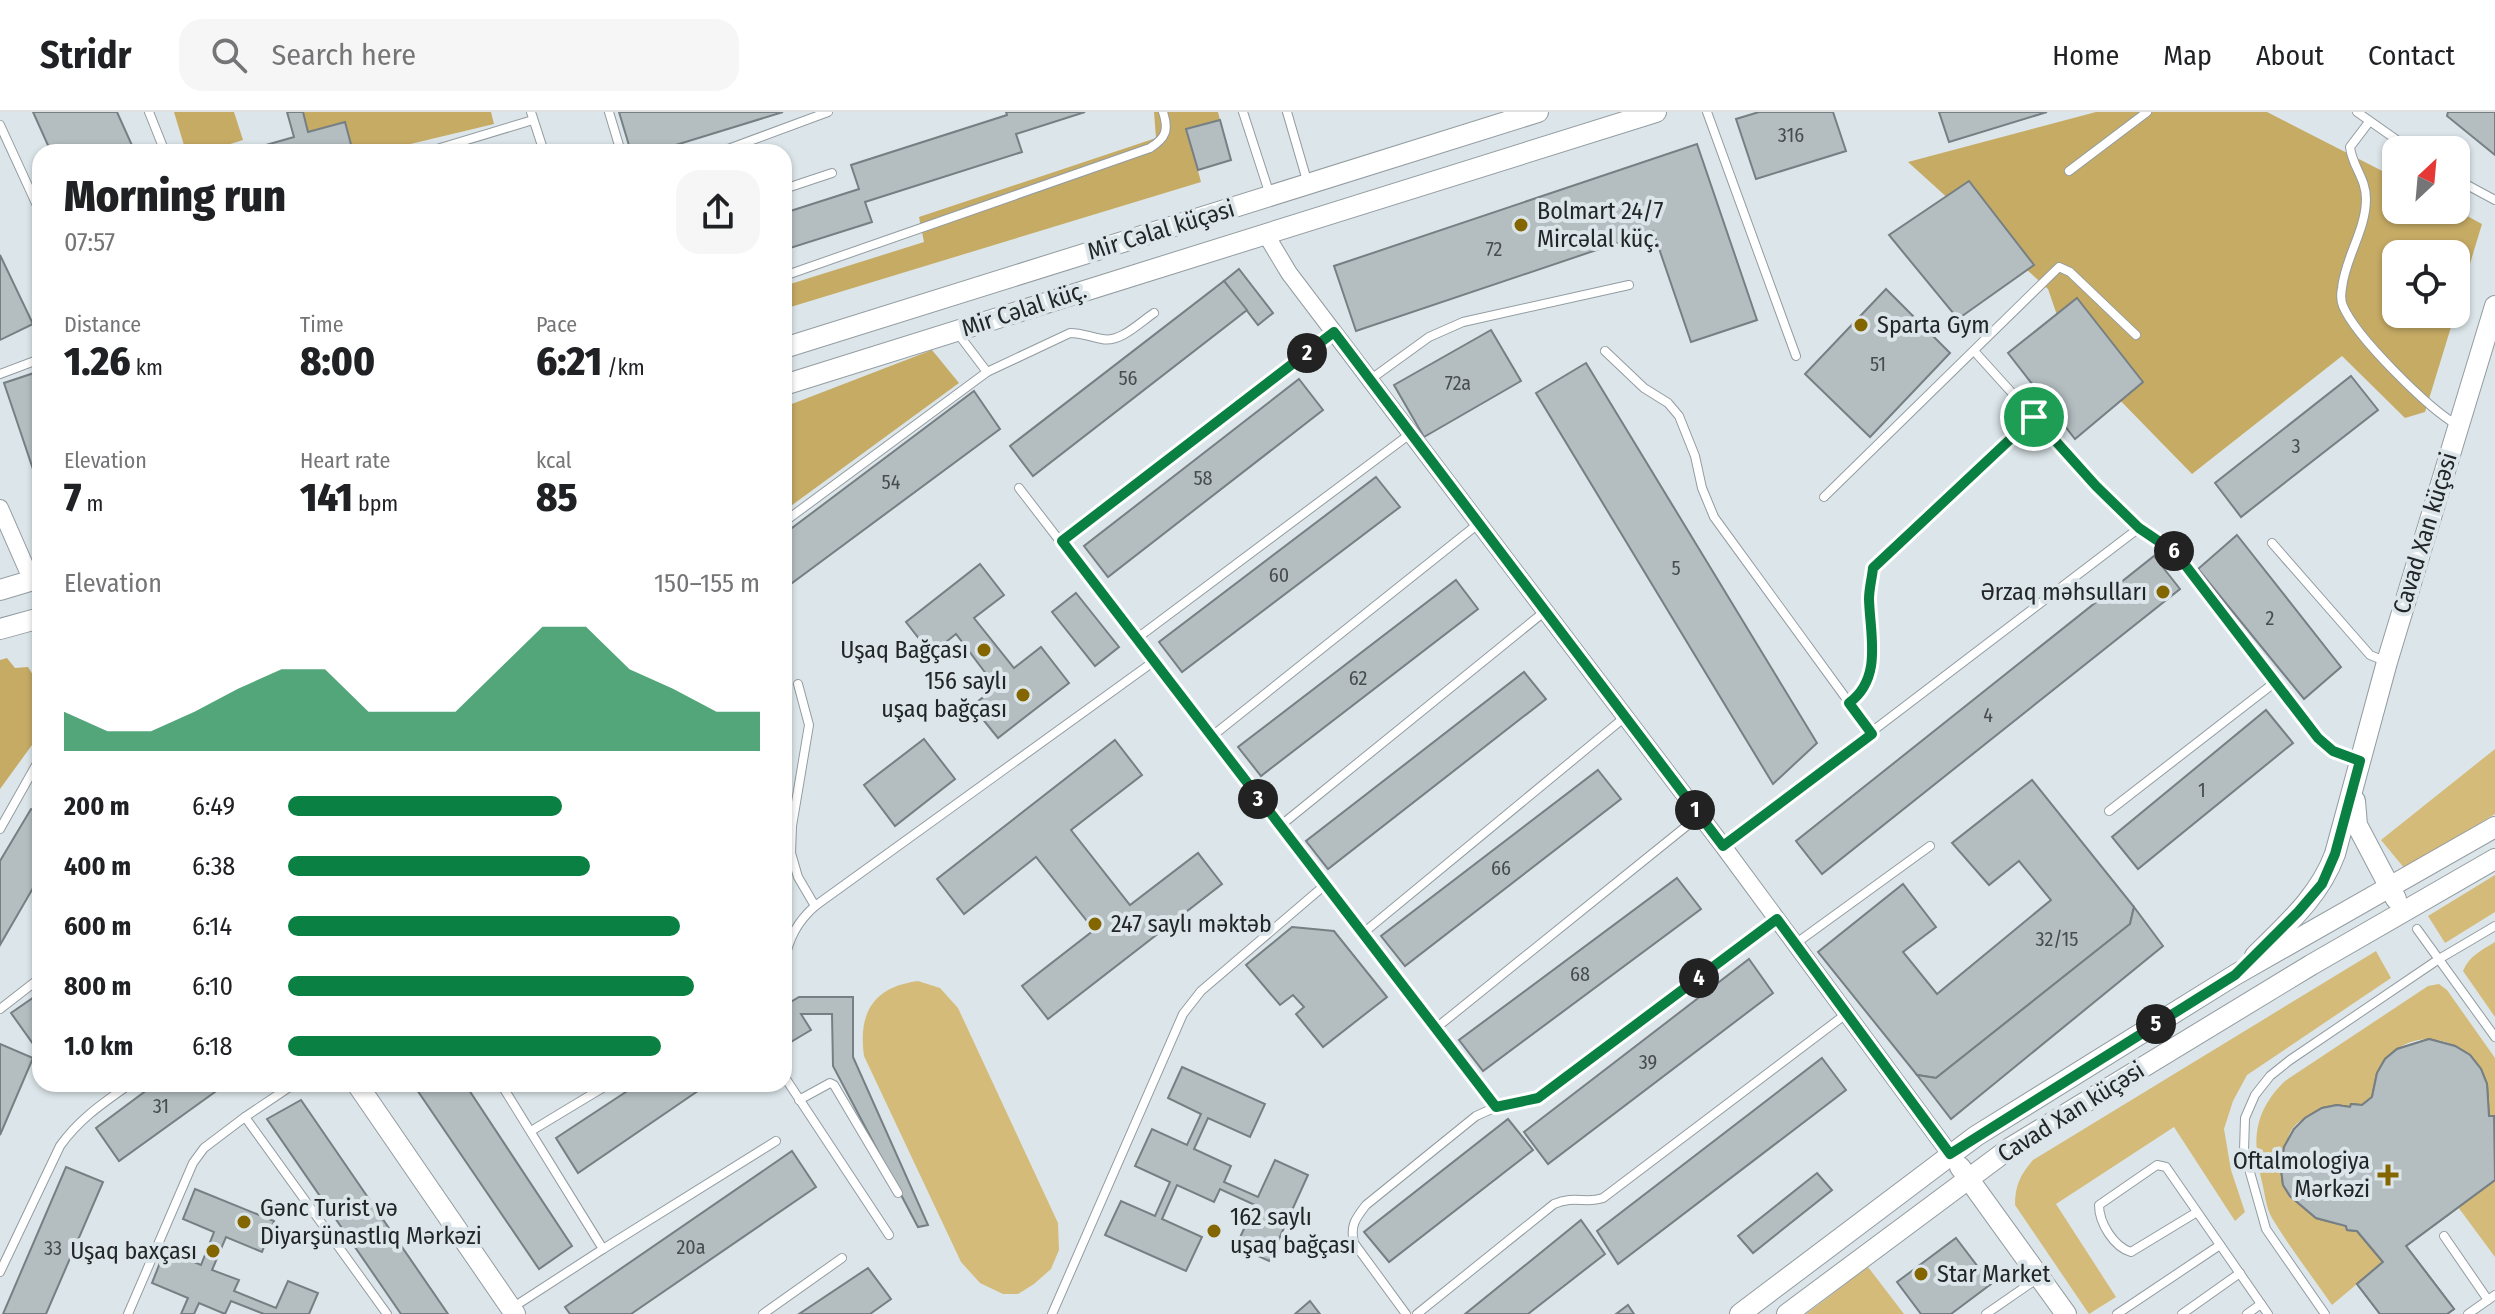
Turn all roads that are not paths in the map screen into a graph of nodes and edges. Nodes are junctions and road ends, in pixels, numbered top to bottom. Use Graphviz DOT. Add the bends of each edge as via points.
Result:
graph roads {
  1 [pos="149,112"];
  2 [pos="609,112"];
  3 [pos="828,112"];
  4 [pos="1163,112"];
  5 [pos="1243,112"];
  6 [pos="1287,112"];
  7 [pos="1538,112"];
  8 [pos="1656,112"];
  9 [pos="1707,112"];
  10 [pos="2147,112"];
  11 [pos="2357,112"];
  12 [pos="532,116"];
  13 [pos="1511,116"];
  14 [pos="2369,122"];
  15 [pos="0,125"];
  16 [pos="2390,136"];
  17 [pos="162,144"];
  18 [pos="450,144"];
  19 [pos="541,144"];
  20 [pos="619,144"];
  21 [pos="742,144"];
  22 [pos="2069,171"];
  23 [pos="832,173"];
  24 [pos="1308,185"];
  25 [pos="792,186"];
  26 [pos="2470,187"];
  27 [pos="32,195"];
  28 [pos="1263,199"];
  29 [pos="2495,200"];
  30 [pos="1265,233"];
  31 [pos="792,273"];
  32 [pos="1629,285"];
  33 [pos="2495,306"];
  34 [pos="1154,313"];
  35 [pos="956,331"];
  36 [pos="1334,332"];
  37 [pos="2136,335"];
  38 [pos="792,346"];
  39 [pos="1605,351"];
  40 [pos="1975,352"];
  41 [pos="1796,356"];
  42 [pos="32,362"];
  43 [pos="987,372"];
  44 [pos="0,374"];
  45 [pos="1371,379"];
  46 [pos="792,382"];
  47 [pos="2034,417"];
  48 [pos="2457,425"];
  49 [pos="1410,434"];
  50 [pos="1019,488"];
  51 [pos="1824,497"];
  52 [pos="0,508"];
  53 [pos="792,516"];
  54 [pos="1478,524"];
  55 [pos="2139,528"];
  56 [pos="1062,541"];
  57 [pos="2272,543"];
  58 [pos="32,575"];
  59 [pos="32,587"];
  60 [pos="0,590"];
  61 [pos="1544,612"];
  62 [pos="32,620"];
  63 [pos="0,629"];
  64 [pos="1136,639"];
  65 [pos="1153,662"];
  66 [pos="2387,662"];
  67 [pos="2274,683"];
  68 [pos="798,684"];
  69 [pos="1849,703"];
  70 [pos="1625,717"];
  71 [pos="1872,734"];
  72 [pos="1211,737"];
  73 [pos="2360,761"];
  74 [pos="32,772"];
  75 [pos="2356,785"];
  76 [pos="2109,811"];
  77 [pos="1699,816"];
  78 [pos="792,826"];
  79 [pos="1280,826"];
  80 [pos="2495,827"];
  81 [pos="0,829"];
  82 [pos="1723,846"];
  83 [pos="1930,846"];
  84 [pos="792,856"];
  85 [pos="2495,859"];
  86 [pos="1325,885"];
  87 [pos="2390,889"];
  88 [pos="815,906"];
  89 [pos="2405,912"];
  90 [pos="1777,919"];
  91 [pos="2495,926"];
  92 [pos="2417,929"];
  93 [pos="1362,934"];
  94 [pos="792,935"];
  95 [pos="1794,944"];
  96 [pos="2439,959"];
  97 [pos="2235,975"];
  98 [pos="32,984"];
  99 [pos="0,1009"];
  100 [pos="1846,1014"];
  101 [pos="1436,1028"];
  102 [pos="2495,1037"];
  103 [pos="792,1089"];
  104 [pos="118,1092"];
  105 [pos="282,1092"];
  106 [pos="362,1092"];
  107 [pos="506,1092"];
  108 [pos="596,1092"];
  109 [pos="799,1100"];
  110 [pos="1496,1107"];
  111 [pos="245,1117"];
  112 [pos="531,1131"];
  113 [pos="776,1141"];
  114 [pos="1950,1154"];
  115 [pos="1968,1178"];
  116 [pos="898,1193"];
  117 [pos="2197,1212"];
  118 [pos="889,1235"];
  119 [pos="2444,1236"];
  120 [pos="2220,1245"];
  121 [pos="603,1249"];
  122 [pos="842,1258"];
  123 [pos="0,1272"];
  124 [pos="2240,1273"];
  125 [pos="2040,1276"];
  126 [pos="2491,1298"];
  127 [pos="2261,1304"];
  128 [pos="513,1311"];
  129 [pos="128,1314"];
  130 [pos="387,1314"];
  131 [pos="763,1314"];
  132 [pos="1052,1314"];
  133 [pos="1406,1314"];
  134 [pos="1417,1314"];
  135 [pos="1740,1314"];
  136 [pos="1787,1314"];
  137 [pos="1986,1314"];
  138 [pos="2066,1314"];
  139 [pos="2117,1314"];
  140 [pos="2182,1314"];
  141 [pos="2247,1314"];
  142 [pos="2268,1314"];
  143 [pos="2325,1314"];
  144 [pos="2468,1314"];
  1 -- 17 [label="lane"];
  2 -- 20 [label="lane"];
  3 -- 21 [label="lane"];
  4 -- 31 [label="lane" via="1166,133 1150,148"];
  5 -- 28 [label="lane"];
  6 -- 24 [label="lane"];
  7 -- 13 [label="street, Mir Cəlal küçəsi"];
  8 -- 30 [label="street, Mir Cəlal küçəsi"];
  9 -- 41 [label="lane"];
  10 -- 22 [label="lane"];
  11 -- 14 [label="lane"];
  12 -- 18 [label="lane"];
  12 -- 19 [label="lane"];
  13 -- 24 [label="street, Mir Cəlal küçəsi"];
  14 -- 16 [label="lane"];
  14 -- 48 [label="lane" via="2350,147 2366,199 2341,303 2358,330 2430,407"];
  15 -- 27 [label="lane"];
  23 -- 25 [label="lane"];
  24 -- 28 [label="street, Mir Cəlal küçəsi"];
  26 -- 29 [label="lane"];
  28 -- 30 [label="street"];
  28 -- 38 [label="street, Mir Cəlal küçəsi"];
  30 -- 35 [label="street, Mir Cəlal küç."];
  30 -- 36 [label="street"];
  32 -- 45 [label="lane" via="1463,322 1429,337"];
  33 -- 48 [label="street, Cavad Xan küçəsi"];
  34 -- 43 [label="lane" via="1115,340 1070,333"];
  35 -- 43 [label="lane"];
  35 -- 46 [label="street, Mir Cəlal küç."];
  36 -- 45 [label="street"];
  36 -- 56 [label="lane"];
  37 -- 40 [label="lane" via="2059,267"];
  39 -- 69 [label="lane" via="1679,416 1714,517"];
  40 -- 47 [label="lane"];
  40 -- 51 [label="lane"];
  42 -- 44 [label="lane"];
  43 -- 53 [label="lane"];
  45 -- 49 [label="street"];
  47 -- 55 [label="lane"];
  47 -- 69 [label="lane" via="1873,568 1869,676 1860,695"];
  48 -- 66 [label="street, Cavad Xan küçəsi"];
  49 -- 54 [label="street"];
  49 -- 64 [label="lane"];
  50 -- 56 [label="lane"];
  52 -- 58 [label="street"];
  54 -- 61 [label="street"];
  54 -- 72 [label="lane"];
  55 -- 67 [label="lane" via="2176,553"];
  55 -- 71 [label="lane"];
  56 -- 64 [label="lane"];
  57 -- 66 [label="lane" via="2370,655"];
  59 -- 60 [label="street"];
  61 -- 70 [label="street"];
  61 -- 79 [label="lane"];
  62 -- 63 [label="street"];
  64 -- 65 [label="lane"];
  65 -- 72 [label="lane"];
  65 -- 88 [label="lane"];
  66 -- 73 [label="street, Cavad Xan küçəsi"];
  67 -- 73 [label="lane" via="2318,738 2333,751"];
  67 -- 76 [label="lane"];
  68 -- 78 [label="lane" via="809,725"];
  69 -- 71 [label="lane"];
  70 -- 77 [label="street"];
  70 -- 93 [label="lane"];
  71 -- 82 [label="lane"];
  72 -- 79 [label="lane"];
  73 -- 75 [label="street, Cavad Xan küçəsi"];
  74 -- 81 [label="lane"];
  75 -- 87 [label="street" via="2357,825"];
  75 -- 97 [label="street" via="2322,884"];
  77 -- 82 [label="street"];
  77 -- 101 [label="lane"];
  79 -- 86 [label="lane"];
  80 -- 87 [label="street"];
  82 -- 90 [label="street"];
  83 -- 95 [label="lane"];
  84 -- 88 [label="lane"];
  85 -- 89 [label="street, Cavad Xan küçəsi"];
  86 -- 93 [label="lane"];
  86 -- 132 [label="lane" via="1201,991 1183,1014"];
  87 -- 89 [label="street"];
  87 -- 97 [label="street"];
  88 -- 94 [label="lane"];
  89 -- 115 [label="street, Cavad Xan küçəsi"];
  90 -- 95 [label="street"];
  90 -- 110 [label="lane" via="1538,1098"];
  91 -- 96 [label="lane"];
  92 -- 96 [label="lane"];
  93 -- 101 [label="lane"];
  95 -- 100 [label="street"];
  96 -- 102 [label="lane"];
  96 -- 143 [label="lane" via="2270,1076 2245,1118 2244,1151 2262,1220"];
  97 -- 114 [label="street, Cavad Xan küçəsi"];
  98 -- 99 [label="lane"];
  100 -- 114 [label="street"];
  100 -- 134 [label="lane" via="1603,1198 1554,1204"];
  101 -- 110 [label="lane"];
  103 -- 109 [label="lane"];
  104 -- 123 [label="lane" via="89,1112 60,1146"];
  105 -- 111 [label="lane"];
  106 -- 128 [label="street"];
  107 -- 112 [label="lane"];
  108 -- 112 [label="lane"];
  109 -- 116 [label="lane" via="821,1086 834,1085"];
  109 -- 118 [label="lane"];
  110 -- 133 [label="lane" via="1476,1116 1355,1218 1354,1243"];
  111 -- 129 [label="lane" via="193,1163"];
  111 -- 130 [label="lane"];
  112 -- 121 [label="lane"];
  113 -- 121 [label="lane"];
  114 -- 115 [label="street"];
  114 -- 135 [label="street, Cavad Xan küçəsi"];
  115 -- 125 [label="street"];
  115 -- 136 [label="street, Cavad Xan küçəsi"];
  117 -- 117 [label="lane" via="2131,1252 2121,1249 2099,1217 2099,1205 2157,1165 2166,1167"];
  117 -- 120 [label="lane"];
  119 -- 126 [label="lane"];
  120 -- 124 [label="lane"];
  120 -- 139 [label="lane"];
  121 -- 128 [label="lane"];
  122 -- 131 [label="lane"];
  124 -- 127 [label="lane"];
  124 -- 140 [label="lane"];
  125 -- 137 [label="lane"];
  125 -- 138 [label="street"];
  126 -- 144 [label="lane"];
  127 -- 141 [label="lane"];
  127 -- 142 [label="lane"];
}
